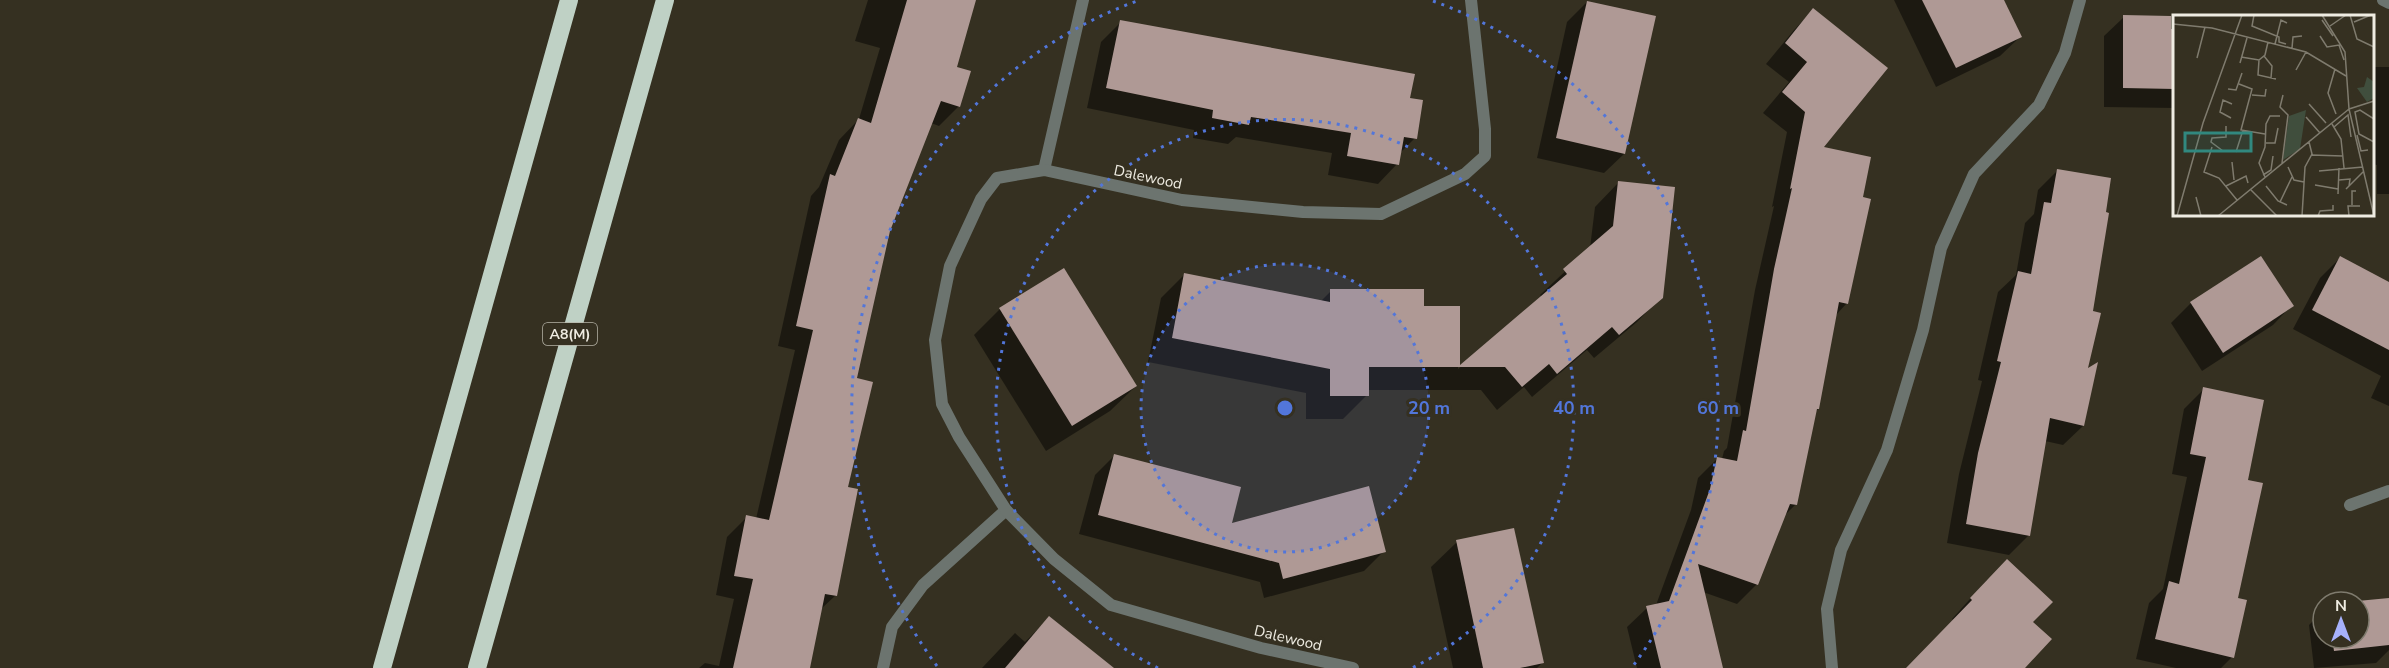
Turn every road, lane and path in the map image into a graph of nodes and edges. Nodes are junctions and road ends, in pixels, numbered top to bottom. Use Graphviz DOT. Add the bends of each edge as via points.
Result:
graph roads {
  1 [pos="568,0"];
  2 [pos="665,0"];
  3 [pos="1083,0"];
  4 [pos="1471,0"];
  5 [pos="2080,0"];
  6 [pos="2383,0"];
  7 [pos="2389,3"];
  8 [pos="1044,170"];
  9 [pos="2389,491"];
  10 [pos="2350,505"];
  11 [pos="1006,510"];
  12 [pos="382,668"];
  13 [pos="477,668"];
  14 [pos="883,668"];
  15 [pos="1353,668"];
  16 [pos="1832,668"];
  1 -- 12 [label="highway"];
  2 -- 13 [label="highway, A8(M)"];
  3 -- 8 [label="street"];
  4 -- 8 [label="street, Dalewood" via="1485,156 1465,174 1381,214 1303,212 1182,200"];
  5 -- 16 [label="street" via="2065,53 2039,105 1974,174 1941,248 1923,330 1887,450 1840,550 1827,609"];
  6 -- 7 [label="street"];
  8 -- 11 [label="street, Dalewood" via="997,178 981,199 950,266 935,340 942,404"];
  9 -- 10 [label="street"];
  11 -- 14 [label="street" via="923,585 892,627"];
  11 -- 15 [label="street, Dalewood" via="1054,559 1111,605 1261,648"];
}
